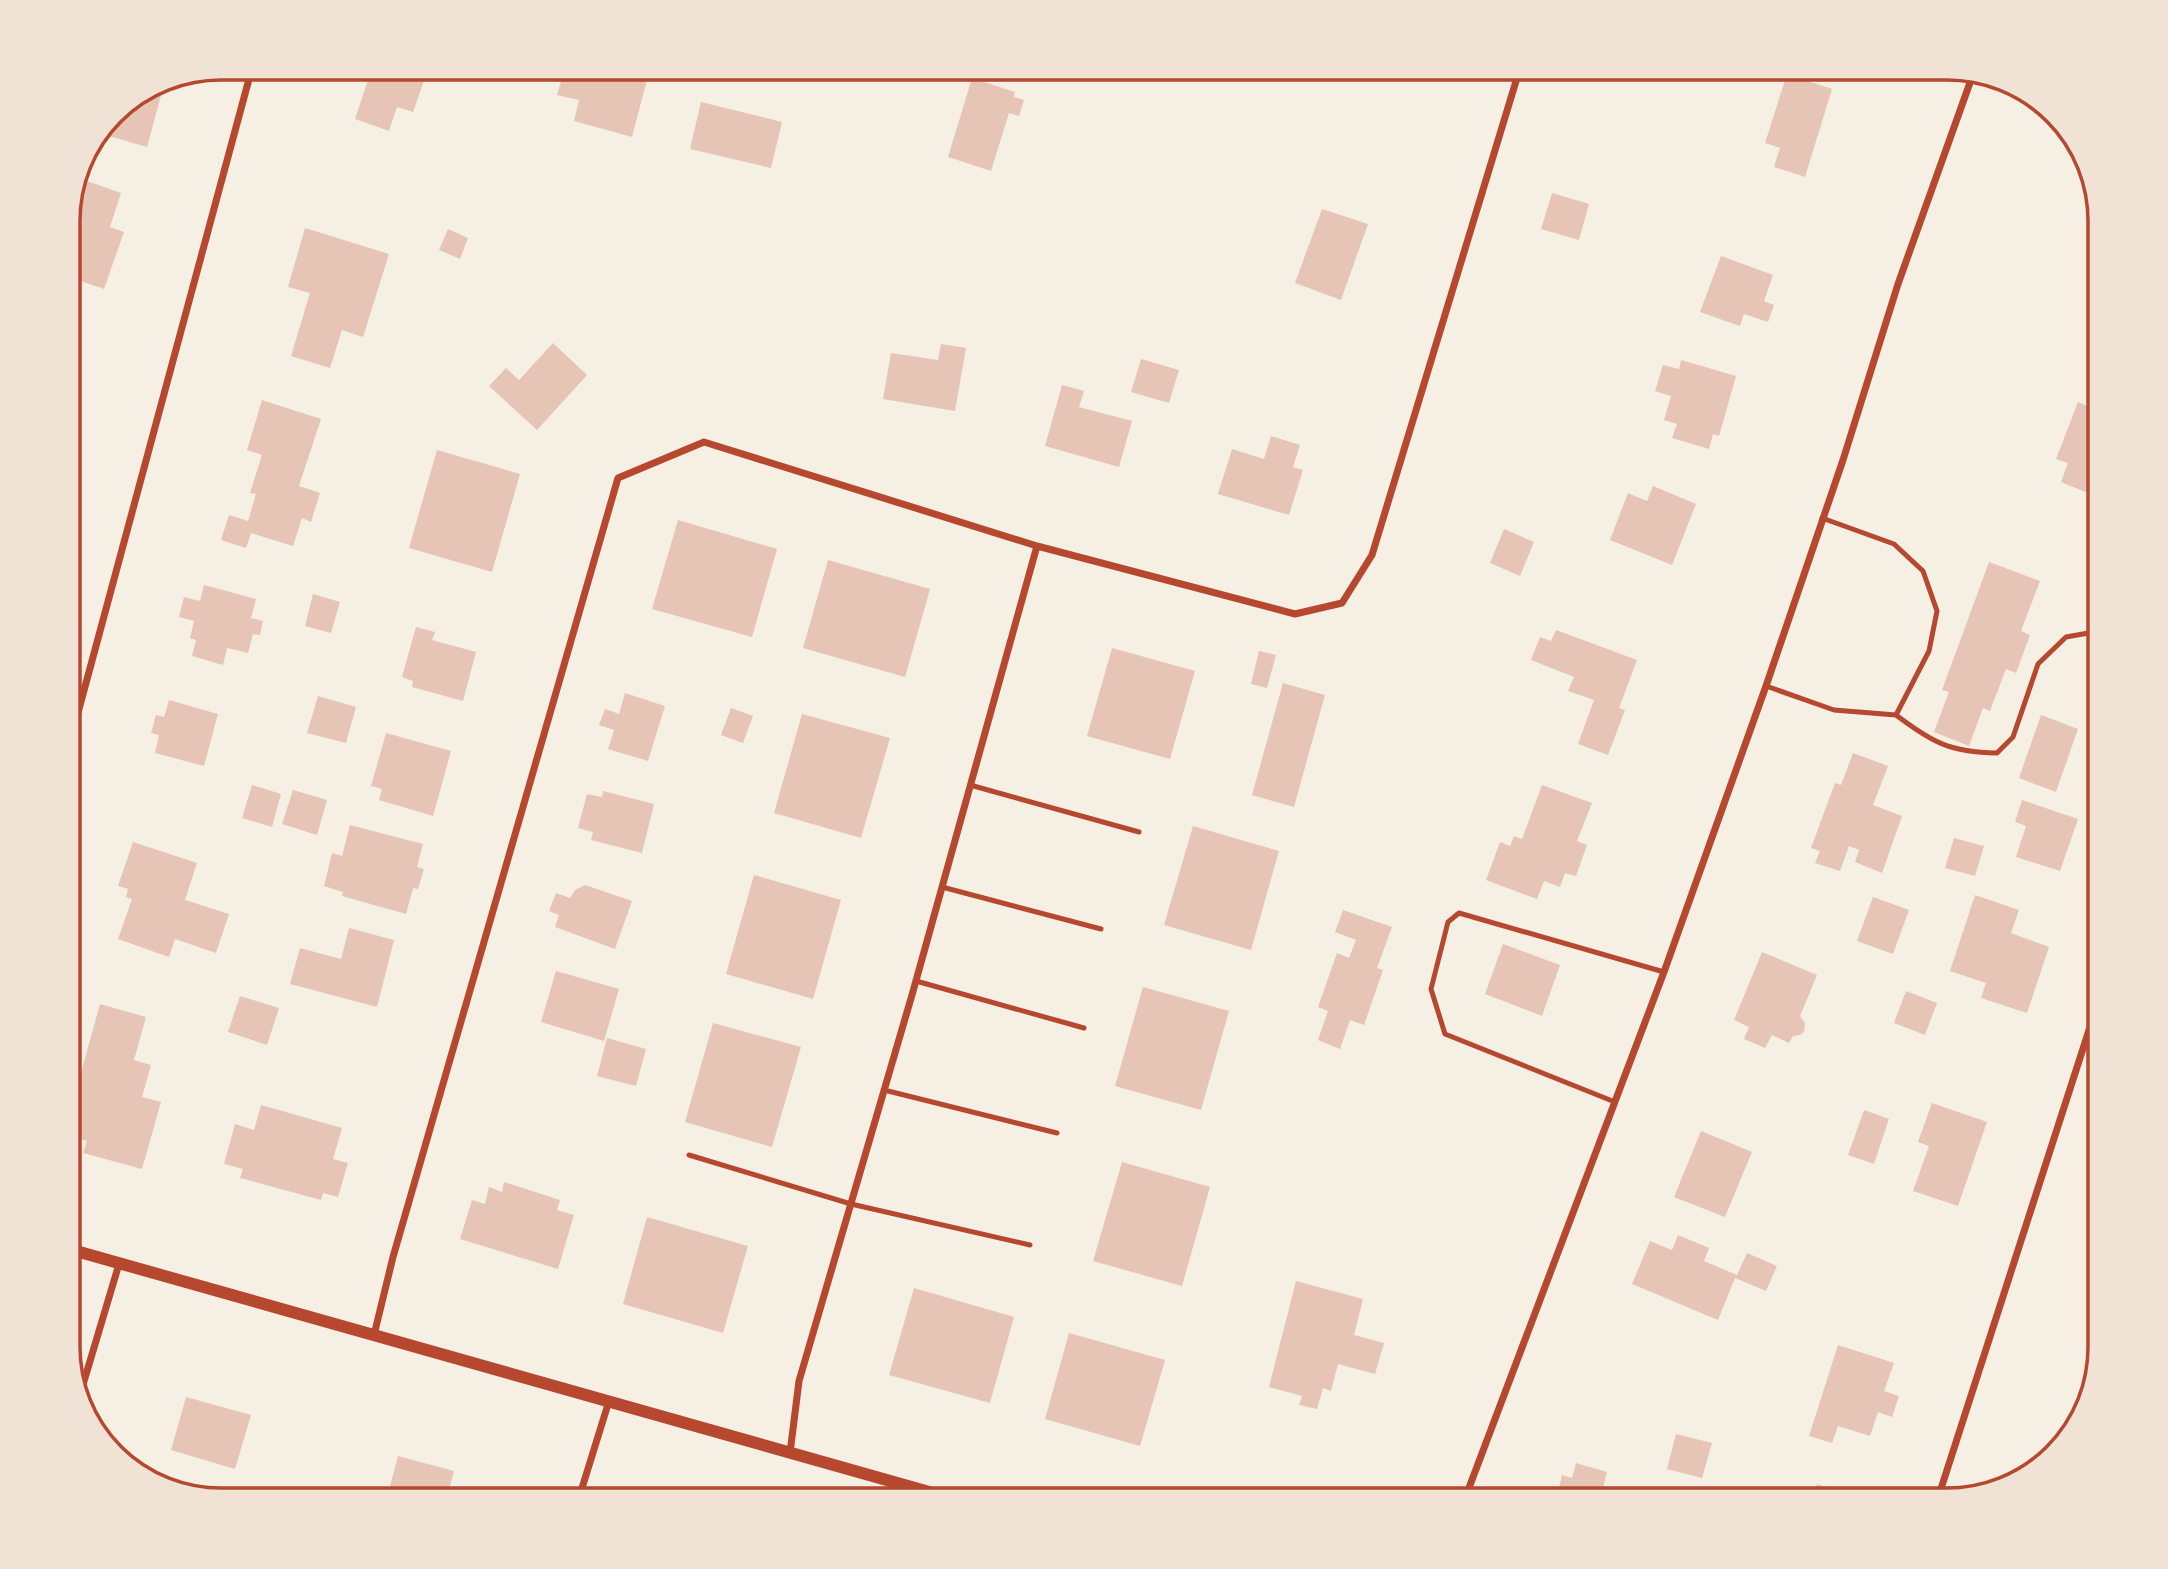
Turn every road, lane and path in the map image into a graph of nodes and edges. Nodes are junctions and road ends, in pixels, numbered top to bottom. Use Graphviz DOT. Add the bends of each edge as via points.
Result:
graph roads {
  1 [pos="249,80"];
  2 [pos="1516,80"];
  3 [pos="1970,83"];
  4 [pos="1822,518"];
  5 [pos="1037,546"];
  6 [pos="2088,633"];
  7 [pos="1766,685"];
  8 [pos="81,702"];
  9 [pos="1896,715"];
  10 [pos="970,785"];
  11 [pos="1139,832"];
  12 [pos="942,887"];
  13 [pos="1101,929"];
  14 [pos="1664,972"];
  15 [pos="916,981"];
  16 [pos="1084,1028"];
  17 [pos="2088,1033"];
  18 [pos="884,1090"];
  19 [pos="1615,1102"];
  20 [pos="1057,1133"];
  21 [pos="689,1155"];
  22 [pos="851,1204"];
  23 [pos="1030,1245"];
  24 [pos="81,1253"];
  25 [pos="119,1264"];
  26 [pos="374,1335"];
  27 [pos="84,1380"];
  28 [pos="609,1401"];
  29 [pos="790,1453"];
  30 [pos="582,1488"];
  31 [pos="915,1488"];
  32 [pos="1469,1488"];
  33 [pos="1941,1488"];
  1 -- 8 [label="street"];
  2 -- 5 [label="street" via="1372,555 1342,603 1295,614"];
  3 -- 4 [label="street"];
  4 -- 7 [label="street"];
  4 -- 9 [label="lane" via="1894,544 1923,571 1937,611 1929,650"];
  5 -- 10 [label="street"];
  5 -- 26 [label="street" via="704,442 618,478"];
  6 -- 9 [label="lane" via="2066,637 2038,664 2013,737 1997,753 1966,753 1926,738"];
  7 -- 9 [label="lane" via="1834,710"];
  7 -- 14 [label="street"];
  10 -- 11 [label="lane"];
  10 -- 12 [label="street"];
  12 -- 13 [label="lane"];
  12 -- 15 [label="street"];
  14 -- 19 [label="street"];
  14 -- 19 [label="lane" via="1459,913 1448,922 1431,989 1445,1034"];
  15 -- 16 [label="lane"];
  15 -- 18 [label="street"];
  17 -- 33 [label="street"];
  18 -- 20 [label="lane"];
  18 -- 22 [label="street"];
  19 -- 32 [label="street"];
  21 -- 22 [label="lane"];
  22 -- 23 [label="lane"];
  22 -- 29 [label="street" via="799,1381"];
  24 -- 25 [label="street"];
  25 -- 26 [label="street"];
  25 -- 27 [label="street"];
  26 -- 28 [label="street"];
  28 -- 29 [label="street"];
  28 -- 30 [label="street"];
  29 -- 31 [label="street"];
}
